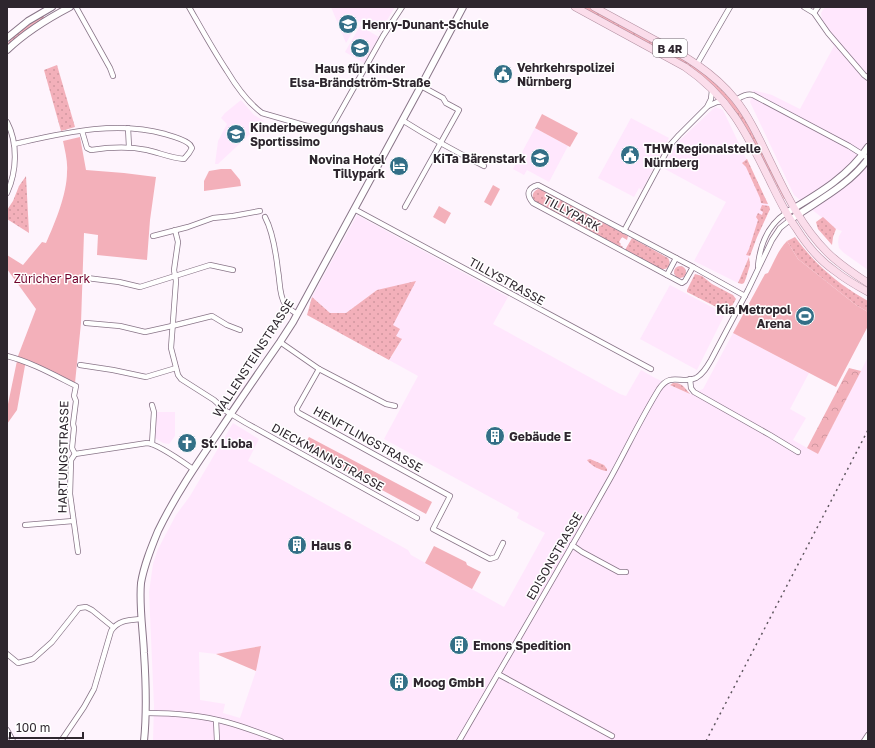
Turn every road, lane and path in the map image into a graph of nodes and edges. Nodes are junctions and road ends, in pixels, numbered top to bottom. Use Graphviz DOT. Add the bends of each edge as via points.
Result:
graph roads {
  1 [pos="52,7"];
  2 [pos="70,7"];
  3 [pos="76,7"];
  4 [pos="189,7"];
  5 [pos="402,7"];
  6 [pos="463,7"];
  7 [pos="575,7"];
  8 [pos="594,7"];
  9 [pos="730,7"];
  10 [pos="804,7"];
  11 [pos="818,7"];
  12 [pos="814,13"];
  13 [pos="7,38"];
  14 [pos="7,50"];
  15 [pos="697,64"];
  16 [pos="113,76"];
  17 [pos="868,78"];
  18 [pos="421,86"];
  19 [pos="712,88"];
  20 [pos="736,100"];
  21 [pos="724,102"];
  22 [pos="707,107"];
  23 [pos="402,120"];
  24 [pos="7,122"];
  25 [pos="128,128"];
  26 [pos="82,131"];
  27 [pos="14,144"];
  28 [pos="441,144"];
  29 [pos="129,147"];
  30 [pos="868,147"];
  31 [pos="866,157"];
  32 [pos="484,166"];
  33 [pos="7,193"];
  34 [pos="406,207"];
  35 [pos="354,209"];
  36 [pos="260,210"];
  37 [pos="796,211"];
  38 [pos="786,212"];
  39 [pos="265,216"];
  40 [pos="790,220"];
  41 [pos="175,230"];
  42 [pos="624,231"];
  43 [pos="153,236"];
  44 [pos="676,258"];
  45 [pos="693,268"];
  46 [pos="233,270"];
  47 [pos="758,270"];
  48 [pos="667,275"];
  49 [pos="176,276"];
  50 [pos="87,278"];
  51 [pos="868,283"];
  52 [pos="868,292"];
  53 [pos="745,296"];
  54 [pos="297,314"];
  55 [pos="86,323"];
  56 [pos="172,326"];
  57 [pos="240,330"];
  58 [pos="280,342"];
  59 [pos="7,356"];
  60 [pos="80,365"];
  61 [pos="176,368"];
  62 [pos="319,369"];
  63 [pos="651,369"];
  64 [pos="690,379"];
  65 [pos="152,405"];
  66 [pos="396,406"];
  67 [pos="230,414"];
  68 [pos="152,444"];
  69 [pos="798,452"];
  70 [pos="75,454"];
  71 [pos="193,469"];
  72 [pos="417,518"];
  73 [pos="73,521"];
  74 [pos="26,525"];
  75 [pos="503,543"];
  76 [pos="572,545"];
  77 [pos="78,552"];
  78 [pos="626,572"];
  79 [pos="141,619"];
  80 [pos="114,627"];
  81 [pos="7,654"];
  82 [pos="498,674"];
  83 [pos="146,713"];
  84 [pos="216,720"];
  85 [pos="7,730"];
  86 [pos="868,735"];
  87 [pos="612,736"];
  88 [pos="14,741"];
  89 [pos="61,741"];
  90 [pos="144,741"];
  91 [pos="217,741"];
  92 [pos="282,741"];
  93 [pos="459,741"];
  94 [pos="864,741"];
  1 -- 13 [label="street" via="28,21"];
  2 -- 14 [label="street" via="33,28"];
  3 -- 16 [label="street"];
  4 -- 5 [label="street" via="220,60 255,108 262,113 321,130 332,127"];
  6 -- 18 [label="street, WALLENSTEINSTRASSE"];
  7 -- 19 [label="main road, B 4R" via="674,61"];
  8 -- 15 [label="main road, B 4R"];
  9 -- 15 [label="street"];
  10 -- 12 [label="street"];
  11 -- 12 [label="street"];
  12 -- 17 [label="street" via="828,33"];
  15 -- 20 [label="main road, B 4R"];
  18 -- 23 [label="street, WALLENSTEINSTRASSE"];
  18 -- 28 [label="street" via="459,110"];
  19 -- 21 [label="main road, B 4R"];
  19 -- 22 [label="street" via="712,99"];
  20 -- 31 [label="street" via="746,94 754,95"];
  20 -- 37 [label="main road, B 4R" via="756,132"];
  21 -- 22 [label="street" via="715,102"];
  21 -- 38 [label="main road, B 4R" via="746,132"];
  22 -- 42 [label="street" via="670,145"];
  23 -- 28 [label="street"];
  23 -- 35 [label="street, WALLENSTEINSTRASSE"];
  24 -- 27 [label="street"];
  25 -- 26 [label="street"];
  25 -- 29 [label="street"];
  25 -- 29 [label="street" via="168,135 188,143 192,148 184,159"];
  26 -- 27 [label="street"];
  26 -- 29 [label="street" via="87,148 91,150"];
  27 -- 33 [label="street" via="14,171"];
  28 -- 32 [label="street"];
  28 -- 34 [label="street"];
  30 -- 31 [label="street"];
  31 -- 37 [label="street" via="846,182"];
  35 -- 54 [label="street, WALLENSTEINSTRASSE"];
  35 -- 63 [label="street, TILLYSTRASSE"];
  36 -- 41 [label="street" via="214,218"];
  37 -- 38 [label="street"];
  37 -- 40 [label="street"];
  37 -- 51 [label="main road, B 4R" via="826,251"];
  38 -- 40 [label="main road, B 4R"];
  38 -- 47 [label="street" via="765,237"];
  39 -- 54 [label="street" via="271,232 282,297 285,305"];
  40 -- 47 [label="street" via="776,234"];
  40 -- 52 [label="main road, B 4R" via="822,260"];
  41 -- 43 [label="street"];
  41 -- 49 [label="street" via="178,242 174,270"];
  42 -- 44 [label="street, TILLYPARK"];
  42 -- 48 [label="street, TILLYPARK" via="538,185 529,190 528,195 533,204"];
  44 -- 45 [label="street, TILLYPARK"];
  44 -- 48 [label="street"];
  45 -- 48 [label="street, TILLYPARK" via="686,281 682,283"];
  45 -- 53 [label="street, TILLYPARK"];
  46 -- 49 [label="street" via="210,265"];
  47 -- 53 [label="street"];
  49 -- 50 [label="street" via="140,287"];
  49 -- 56 [label="street"];
  53 -- 64 [label="street" via="708,366 700,375"];
  54 -- 58 [label="street, WALLENSTEINSTRASSE"];
  55 -- 56 [label="street" via="120,326 145,332"];
  56 -- 57 [label="street" via="212,316"];
  56 -- 61 [label="street" via="171,348"];
  58 -- 62 [label="street"];
  58 -- 67 [label="street, WALLENSTEINSTRASSE"];
  59 -- 70 [label="street, HARTUNGSTRASSE" via="76,386 72,448"];
  60 -- 61 [label="street" via="146,377"];
  61 -- 67 [label="street, DIECKMANNSTRASSE" via="181,379 214,400"];
  62 -- 66 [label="street" via="386,404"];
  62 -- 75 [label="street, HENFTLINGSTRASSE" via="297,408 299,413 450,496 433,529 490,559 496,557"];
  64 -- 69 [label="street" via="694,392"];
  64 -- 76 [label="street, EDISONSTRASSE" via="665,381 656,393"];
  65 -- 68 [label="street"];
  67 -- 71 [label="street, WALLENSTEINSTRASSE"];
  67 -- 72 [label="street, DIECKMANNSTRASSE"];
  68 -- 70 [label="street"];
  68 -- 71 [label="street"];
  70 -- 73 [label="street, HARTUNGSTRASSE" via="71,460 70,494"];
  71 -- 79 [label="street, WALLENSTEINSTRASSE" via="168,510 149,554 141,586"];
  73 -- 74 [label="street"];
  73 -- 77 [label="street, HARTUNGSTRASSE"];
  76 -- 78 [label="street" via="619,572"];
  76 -- 82 [label="street, EDISONSTRASSE"];
  79 -- 80 [label="street" via="122,621"];
  79 -- 83 [label="street, WALLENSTEINSTRASSE"];
  80 -- 81 [label="street" via="92,610 86,607 79,608 52,642 33,659 18,663"];
  80 -- 89 [label="street" via="94,689"];
  82 -- 87 [label="street"];
  82 -- 93 [label="street, EDISONSTRASSE"];
  83 -- 84 [label="street" via="177,714"];
  83 -- 90 [label="street, WALLENSTEINSTRASSE"];
  84 -- 91 [label="street"];
  84 -- 92 [label="street"];
  85 -- 88 [label="street"];
  86 -- 94 [label="street"];
}
